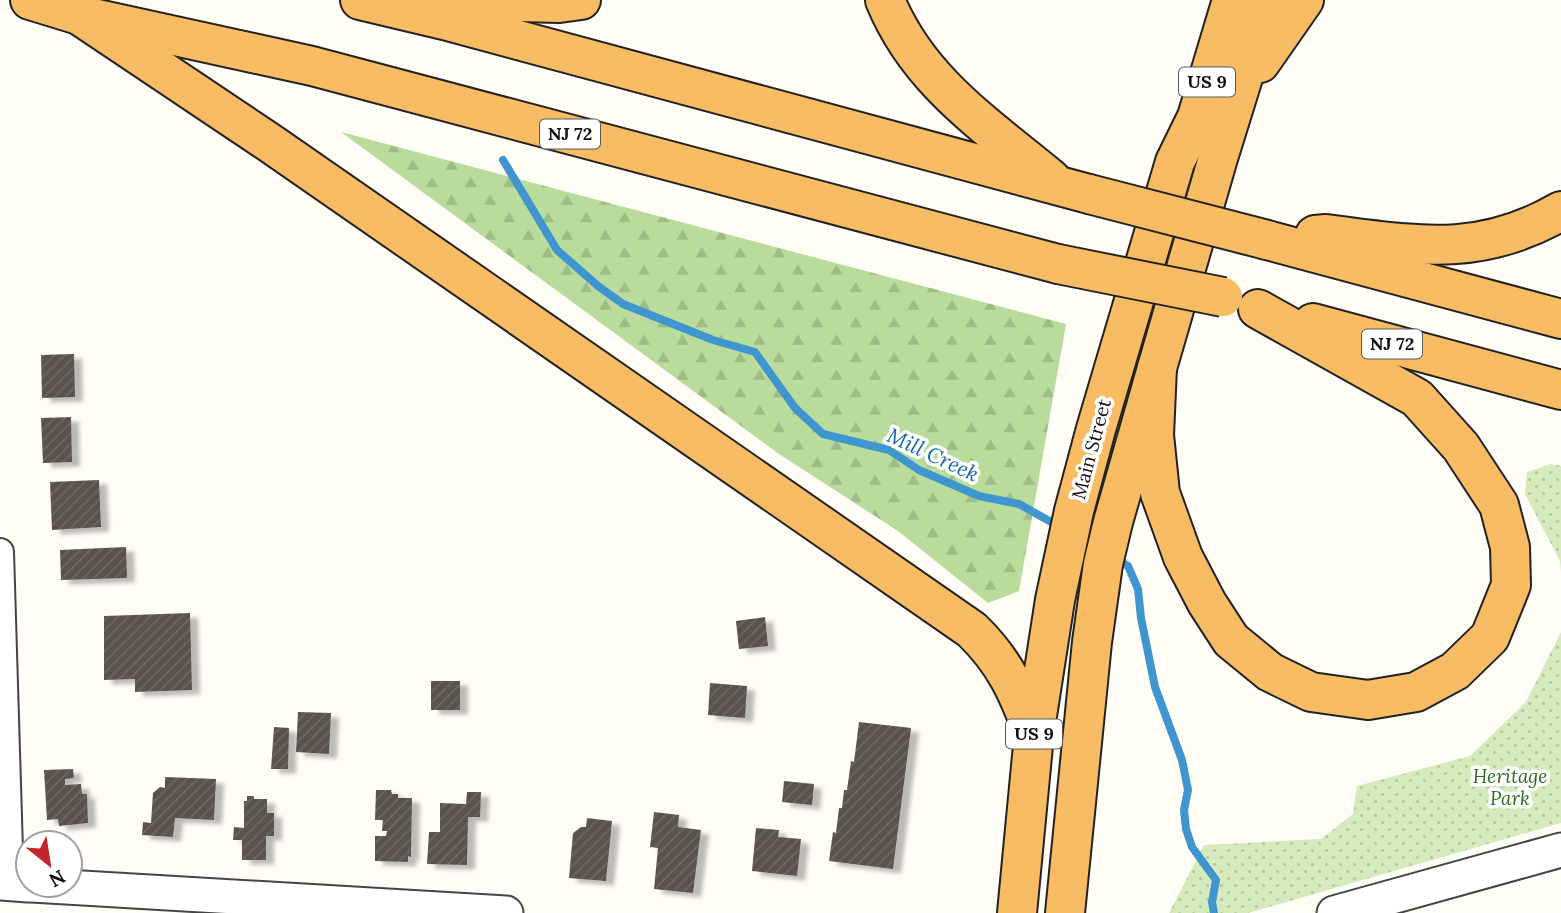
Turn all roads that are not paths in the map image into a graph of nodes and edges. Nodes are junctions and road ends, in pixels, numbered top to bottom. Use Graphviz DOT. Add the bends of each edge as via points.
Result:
graph roads {
  1 [pos="30,0"];
  2 [pos="360,0"];
  3 [pos="438,0"];
  4 [pos="581,0"];
  5 [pos="885,0"];
  6 [pos="1203,0"];
  7 [pos="1232,0"];
  8 [pos="1267,0"];
  9 [pos="1304,0"];
  10 [pos="79,15"];
  11 [pos="1234,103"];
  12 [pos="1175,162"];
  13 [pos="1075,190"];
  14 [pos="1561,211"];
  15 [pos="1268,240"];
  16 [pos="1241,303"];
  17 [pos="1561,319"];
  18 [pos="1157,368"];
  19 [pos="1561,390"];
  20 [pos="0,552"];
  21 [pos="1034,735"];
  22 [pos="15,829"];
  23 [pos="1561,850"];
  24 [pos="84,888"];
  25 [pos="506,913"];
  26 [pos="1017,913"];
  27 [pos="1065,913"];
  28 [pos="1334,913"];
  1 -- 10 [label="highway, NJ 72"];
  2 -- 13 [label="highway"];
  3 -- 4 [label="highway"];
  5 -- 13 [label="highway" via="903,38 947,93"];
  6 -- 12 [label="highway"];
  7 -- 12 [label="highway, Main Street / US 9" via="1197,117"];
  8 -- 11 [label="highway, Main Street / US 9"];
  9 -- 11 [label="highway"];
  10 -- 16 [label="highway, NJ 72, bridge" via="312,66 1058,264"];
  10 -- 21 [label="highway" via="972,630 990,647 1013,682"];
  11 -- 18 [label="highway, Main Street / US 9"];
  12 -- 21 [label="highway, Main Street / US 9" via="1074,511"];
  13 -- 15 [label="highway, bridge"];
  14 -- 15 [label="highway" via="1510,235 1449,246 1326,234"];
  15 -- 17 [label="highway"];
  16 -- 18 [label="highway" via="1417,398 1461,447 1499,505 1510,547 1511,585 1490,637 1455,671 1416,692 1368,700 1311,692 1270,672 1231,640 1183,557 1160,493 1154,435"];
  16 -- 19 [label="highway, NJ 72"];
  18 -- 27 [label="highway, Main Street / US 9" via="1103,564"];
  20 -- 22 [label="street"];
  21 -- 26 [label="highway, Main Street / US 9"];
  23 -- 28 [label="street"];
  24 -- 25 [label="street"];
}
